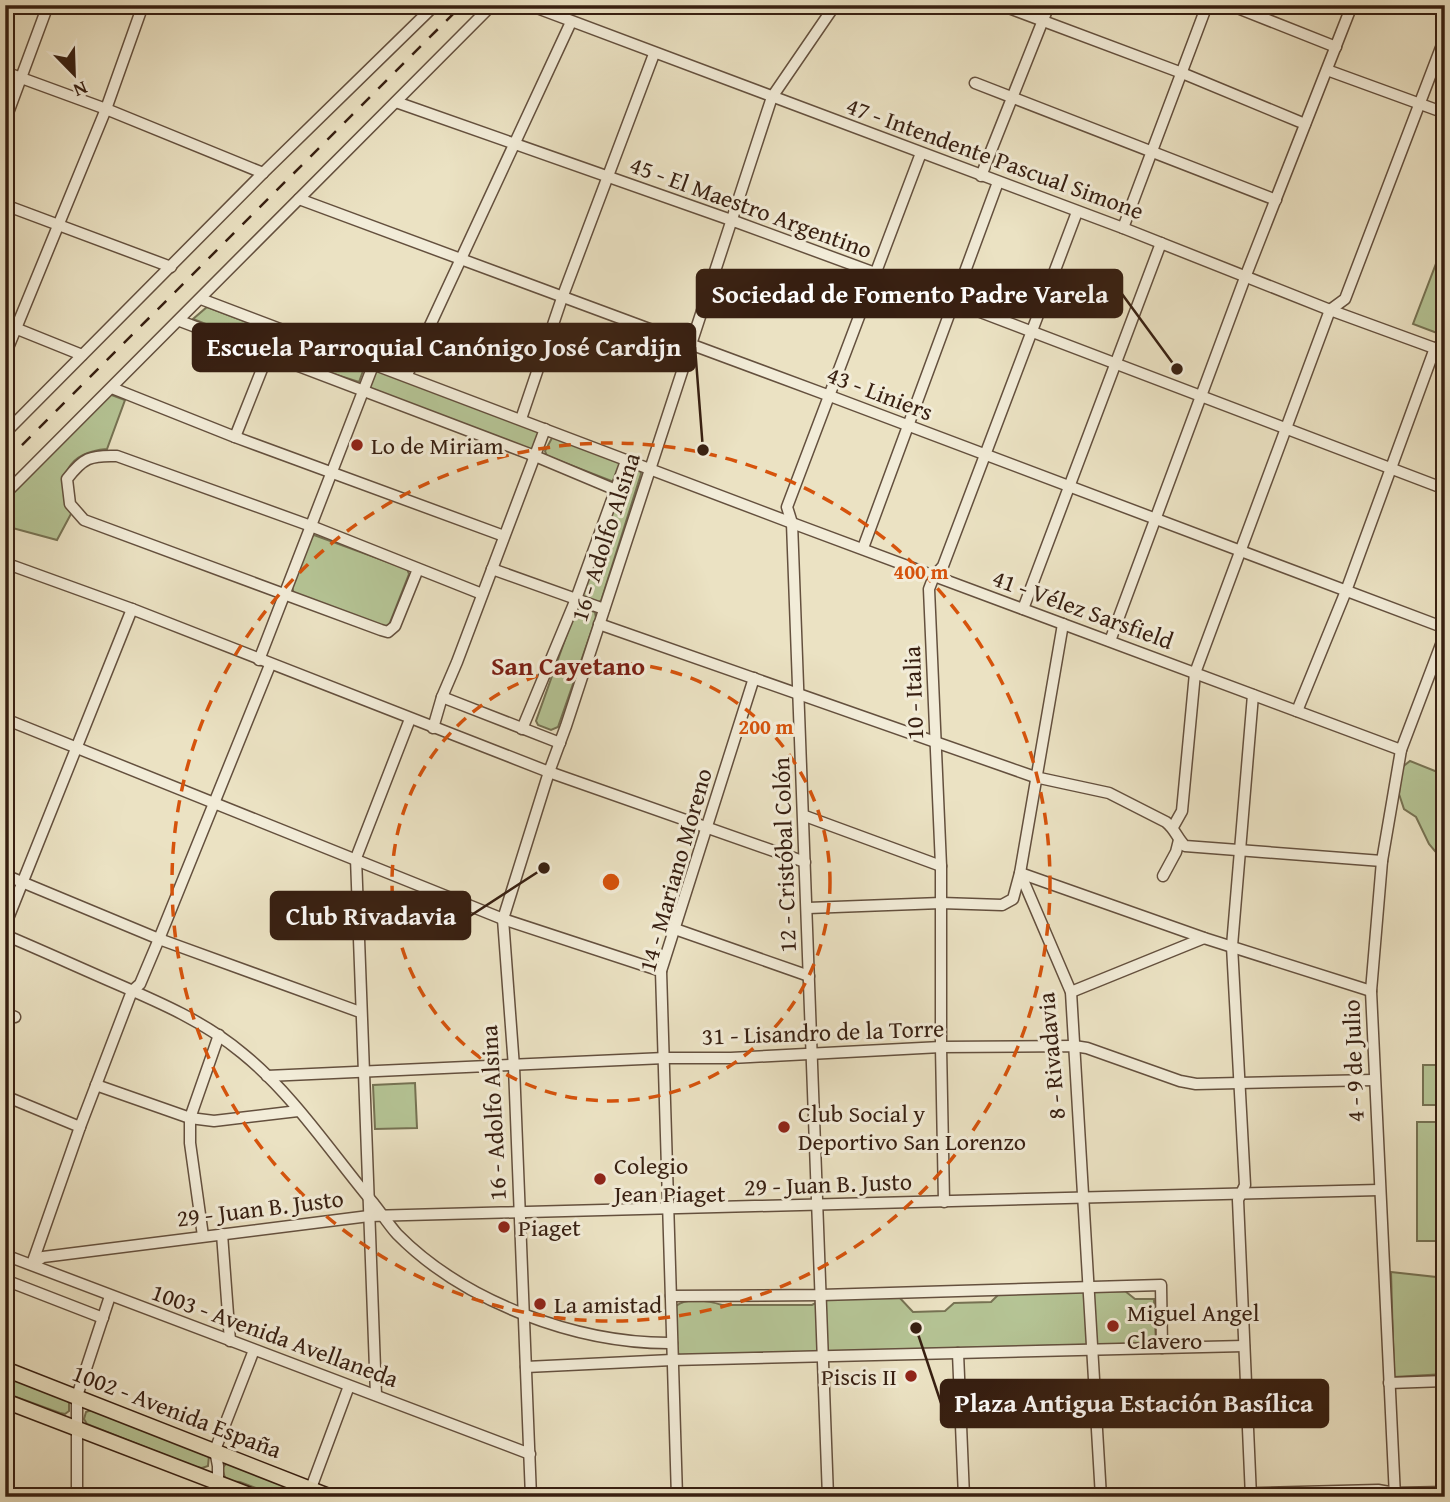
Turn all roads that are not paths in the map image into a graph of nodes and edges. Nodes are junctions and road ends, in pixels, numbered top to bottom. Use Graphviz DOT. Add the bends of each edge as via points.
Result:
graph roads {
  1 [pos="47,5"];
  2 [pos="143,5"];
  3 [pos="435,5"];
  4 [pos="492,5"];
  5 [pos="529,5"];
  6 [pos="835,5"];
  7 [pos="1049,5"];
  8 [pos="1208,5"];
  9 [pos="1230,5"];
  10 [pos="1352,5"];
  11 [pos="1006,7"];
  12 [pos="571,22"];
  13 [pos="1043,22"];
  14 [pos="1445,37"];
  15 [pos="1336,47"];
  16 [pos="654,54"];
  17 [pos="1327,69"];
  18 [pos="5,72"];
  19 [pos="1182,73"];
  20 [pos="22,78"];
  21 [pos="975,83"];
  22 [pos="772,97"];
  23 [pos="1012,98"];
  24 [pos="396,102"];
  25 [pos="1420,104"];
  26 [pos="106,109"];
  27 [pos="1445,113"];
  28 [pos="5,121"];
  29 [pos="1305,124"];
  30 [pos="513,144"];
  31 [pos="1152,151"];
  32 [pos="921,153"];
  33 [pos="262,173"];
  34 [pos="981,176"];
  35 [pos="607,178"];
  36 [pos="998,182"];
  37 [pos="299,199"];
  38 [pos="1276,200"];
  39 [pos="5,205"];
  40 [pos="1077,212"];
  41 [pos="731,220"];
  42 [pos="58,224"];
  43 [pos="1123,228"];
  44 [pos="1161,243"];
  45 [pos="460,260"];
  46 [pos="171,267"];
  47 [pos="876,274"];
  48 [pos="1246,275"];
  49 [pos="562,298"];
  50 [pos="201,299"];
  51 [pos="954,302"];
  52 [pos="1330,310"];
  53 [pos="180,321"];
  54 [pos="10,326"];
  55 [pos="278,329"];
  56 [pos="1032,332"];
  57 [pos="690,344"];
  58 [pos="1440,350"];
  59 [pos="5,355"];
  60 [pos="82,355"];
  61 [pos="267,355"];
  62 [pos="374,363"];
  63 [pos="1116,364"];
  64 [pos="407,375"];
  65 [pos="1445,375"];
  66 [pos="111,388"];
  67 [pos="362,390"];
  68 [pos="830,396"];
  69 [pos="1200,397"];
  70 [pos="521,419"];
  71 [pos="909,426"];
  72 [pos="1287,428"];
  73 [pos="545,429"];
  74 [pos="5,433"];
  75 [pos="235,436"];
  76 [pos="535,456"];
  77 [pos="985,456"];
  78 [pos="626,461"];
  79 [pos="1390,467"];
  80 [pos="649,468"];
  81 [pos="331,471"];
  82 [pos="1070,488"];
  83 [pos="1445,489"];
  84 [pos="616,490"];
  85 [pos="5,494"];
  86 [pos="1155,520"];
  87 [pos="792,523"];
  88 [pos="311,527"];
  89 [pos="504,536"];
  90 [pos="863,548"];
  91 [pos="1240,552"];
  92 [pos="5,563"];
  93 [pos="418,569"];
  94 [pos="492,569"];
  95 [pos="934,576"];
  96 [pos="1346,591"];
  97 [pos="482,594"];
  98 [pos="285,595"];
  99 [pos="576,599"];
  100 [pos="1023,609"];
  101 [pos="132,610"];
  102 [pos="604,610"];
  103 [pos="598,624"];
  104 [pos="1063,624"];
  105 [pos="1445,628"];
  106 [pos="1445,634"];
  107 [pos="1110,641"];
  108 [pos="259,660"];
  109 [pos="270,665"];
  110 [pos="1195,673"];
  111 [pos="754,678"];
  112 [pos="800,695"];
  113 [pos="1253,695"];
  114 [pos="442,697"];
  115 [pos="1297,711"];
  116 [pos="5,719"];
  117 [pos="410,719"];
  118 [pos="433,727"];
  119 [pos="522,729"];
  120 [pos="936,742"];
  121 [pos="560,743"];
  122 [pos="77,748"];
  123 [pos="1401,750"];
  124 [pos="549,772"];
  125 [pos="1035,777"];
  126 [pos="216,802"];
  127 [pos="805,816"];
  128 [pos="1173,827"];
  129 [pos="708,828"];
  130 [pos="1179,840"];
  131 [pos="1238,850"];
  132 [pos="356,859"];
  133 [pos="1382,861"];
  134 [pos="805,862"];
  135 [pos="941,866"];
  136 [pos="1020,873"];
  137 [pos="5,876"];
  138 [pos="1163,876"];
  139 [pos="23,883"];
  140 [pos="941,904"];
  141 [pos="808,908"];
  142 [pos="503,919"];
  143 [pos="5,926"];
  144 [pos="675,929"];
  145 [pos="5,935"];
  146 [pos="1204,938"];
  147 [pos="159,939"];
  148 [pos="1232,946"];
  149 [pos="661,971"];
  150 [pos="809,976"];
  151 [pos="1371,990"];
  152 [pos="132,991"];
  153 [pos="1071,992"];
  154 [pos="360,1012"];
  155 [pos="219,1035"];
  156 [pos="1074,1046"];
  157 [pos="941,1047"];
  158 [pos="812,1054"];
  159 [pos="665,1058"];
  160 [pos="514,1067"];
  161 [pos="365,1072"];
  162 [pos="267,1076"];
  163 [pos="1374,1080"];
  164 [pos="1240,1082"];
  165 [pos="96,1085"];
  166 [pos="5,1096"];
  167 [pos="298,1111"];
  168 [pos="190,1118"];
  169 [pos="80,1127"];
  170 [pos="1379,1190"];
  171 [pos="1241,1192"];
  172 [pos="368,1197"];
  173 [pos="1084,1197"];
  174 [pos="944,1202"];
  175 [pos="817,1205"];
  176 [pos="669,1210"];
  177 [pos="519,1213"];
  178 [pos="369,1216"];
  179 [pos="384,1216"];
  180 [pos="222,1234"];
  181 [pos="203,1237"];
  182 [pos="5,1255"];
  183 [pos="32,1264"];
  184 [pos="5,1280"];
  185 [pos="1088,1287"];
  186 [pos="821,1295"];
  187 [pos="110,1296"];
  188 [pos="671,1296"];
  189 [pos="524,1315"];
  190 [pos="103,1318"];
  191 [pos="230,1341"];
  192 [pos="672,1343"];
  193 [pos="1244,1346"];
  194 [pos="1162,1348"];
  195 [pos="254,1350"];
  196 [pos="1091,1350"];
  197 [pos="958,1353"];
  198 [pos="824,1356"];
  199 [pos="672,1360"];
  200 [pos="526,1367"];
  201 [pos="5,1369"];
  202 [pos="1445,1381"];
  203 [pos="1389,1383"];
  204 [pos="349,1386"];
  205 [pos="376,1395"];
  206 [pos="77,1396"];
  207 [pos="5,1401"];
  208 [pos="77,1428"];
  209 [pos="215,1450"];
  210 [pos="530,1454"];
  211 [pos="218,1491"];
  212 [pos="1445,1492"];
  213 [pos="309,1493"];
  214 [pos="1251,1495"];
  215 [pos="1395,1495"];
  216 [pos="77,1497"];
  217 [pos="255,1497"];
  218 [pos="331,1497"];
  219 [pos="531,1497"];
  220 [pos="677,1497"];
  221 [pos="828,1497"];
  222 [pos="964,1497"];
  223 [pos="1100,1497"];
  224 [pos="1380,1497"];
  1 -- 20 [label="street"];
  2 -- 26 [label="street"];
  3 -- 33 [label="street"];
  4 -- 24 [label="street"];
  5 -- 12 [label="street, 47 - Intendente Pascual Simone"];
  6 -- 22 [label="street, 16 - Adolfo Alsina"];
  7 -- 13 [label="street"];
  8 -- 19 [label="street"];
  9 -- 15 [label="street"];
  10 -- 15 [label="street"];
  11 -- 13 [label="street"];
  12 -- 16 [label="street, 47 - Intendente Pascual Simone"];
  12 -- 30 [label="street"];
  13 -- 19 [label="street"];
  13 -- 23 [label="street"];
  14 -- 25 [label="street"];
  15 -- 17 [label="street"];
  16 -- 22 [label="street, 47 - Intendente Pascual Simone"];
  16 -- 35 [label="street"];
  17 -- 25 [label="street"];
  17 -- 29 [label="street"];
  18 -- 20 [label="street"];
  19 -- 29 [label="street"];
  19 -- 31 [label="street"];
  20 -- 26 [label="street"];
  20 -- 28 [label="street"];
  21 -- 23 [label="street"];
  22 -- 32 [label="street, 47 - Intendente Pascual Simone"];
  22 -- 41 [label="street, 16 - Adolfo Alsina"];
  23 -- 31 [label="street"];
  23 -- 34 [label="street"];
  24 -- 30 [label="street, 45 - El Maestro Argentino"];
  24 -- 37 [label="street"];
  25 -- 27 [label="street"];
  25 -- 52 [label="street" via="1345,299"];
  26 -- 33 [label="street"];
  26 -- 42 [label="street"];
  29 -- 38 [label="street"];
  30 -- 35 [label="street, 45 - El Maestro Argentino"];
  30 -- 45 [label="street"];
  31 -- 38 [label="street"];
  31 -- 43 [label="street"];
  32 -- 34 [label="street, 47 - Intendente Pascual Simone"];
  32 -- 47 [label="street, 12 - Cristóbal Colón"];
  33 -- 46 [label="street"];
  34 -- 36 [label="street, 47 - Intendente Pascual Simone"];
  35 -- 41 [label="street, 45 - El Maestro Argentino"];
  35 -- 49 [label="street"];
  36 -- 40 [label="street, 47 - Intendente Pascual Simone"];
  36 -- 51 [label="street"];
  37 -- 45 [label="street, 43 - Liniers"];
  37 -- 50 [label="street"];
  38 -- 48 [label="street"];
  39 -- 42 [label="street"];
  40 -- 43 [label="street, 47 - Intendente Pascual Simone"];
  40 -- 56 [label="street, 10 - Italia"];
  41 -- 47 [label="street, 45 - El Maestro Argentino"];
  41 -- 57 [label="street, 16 - Adolfo Alsina"];
  42 -- 46 [label="street"];
  42 -- 54 [label="street"];
  43 -- 44 [label="street, 47 - Intendente Pascual Simone"];
  44 -- 48 [label="street, 47 - Intendente Pascual Simone"];
  44 -- 63 [label="street"];
  45 -- 49 [label="street, 43 - Liniers"];
  45 -- 64 [label="street"];
  46 -- 60 [label="street"];
  47 -- 51 [label="street, 45 - El Maestro Argentino"];
  47 -- 68 [label="street, 12 - Cristóbal Colón"];
  48 -- 52 [label="street, 47 - Intendente Pascual Simone"];
  48 -- 69 [label="street"];
  49 -- 57 [label="street, 43 - Liniers"];
  49 -- 70 [label="street"];
  50 -- 53 [label="street"];
  50 -- 55 [label="street, 41 - Vélez Sarsfield"];
  51 -- 56 [label="street, 45 - El Maestro Argentino"];
  51 -- 71 [label="street"];
  52 -- 58 [label="street, 47 - Intendente Pascual Simone"];
  52 -- 72 [label="street"];
  53 -- 61 [label="street"];
  53 -- 66 [label="street"];
  54 -- 59 [label="street"];
  54 -- 60 [label="street"];
  55 -- 61 [label="street"];
  55 -- 62 [label="street, 41 - Vélez Sarsfield"];
  56 -- 63 [label="street, 45 - El Maestro Argentino"];
  56 -- 77 [label="street, 10 - Italia"];
  57 -- 68 [label="street, 43 - Liniers"];
  57 -- 80 [label="street, 16 - Adolfo Alsina"];
  58 -- 65 [label="street"];
  58 -- 79 [label="street"];
  60 -- 74 [label="street"];
  61 -- 67 [label="street"];
  61 -- 75 [label="street"];
  62 -- 64 [label="street, 41 - Vélez Sarsfield"];
  62 -- 67 [label="street"];
  63 -- 69 [label="street, 45 - El Maestro Argentino"];
  63 -- 82 [label="street"];
  64 -- 70 [label="street, 41 - Vélez Sarsfield"];
  66 -- 75 [label="street"];
  66 -- 85 [label="street"];
  67 -- 76 [label="street"];
  67 -- 81 [label="street"];
  68 -- 71 [label="street, 43 - Liniers"];
  68 -- 87 [label="street, 12 - Cristóbal Colón" via="787,507"];
  69 -- 72 [label="street, 45 - El Maestro Argentino"];
  69 -- 86 [label="street"];
  70 -- 73 [label="street, 41 - Vélez Sarsfield"];
  71 -- 77 [label="street, 43 - Liniers"];
  71 -- 90 [label="street"];
  72 -- 79 [label="street, 45 - El Maestro Argentino"];
  72 -- 91 [label="street"];
  73 -- 76 [label="street"];
  73 -- 78 [label="street, 41 - Vélez Sarsfield"];
  75 -- 81 [label="street"];
  76 -- 84 [label="street"];
  76 -- 89 [label="street"];
  77 -- 82 [label="street, 43 - Liniers"];
  77 -- 95 [label="street, 10 - Italia" via="943,566"];
  78 -- 80 [label="street, 41 - Vélez Sarsfield"];
  78 -- 84 [label="street"];
  79 -- 83 [label="street, 45 - El Maestro Argentino"];
  79 -- 96 [label="street"];
  80 -- 87 [label="street, 41 - Vélez Sarsfield"];
  80 -- 102 [label="street, 16 - Adolfo Alsina"];
  81 -- 88 [label="street"];
  81 -- 89 [label="street"];
  82 -- 86 [label="street, 43 - Liniers"];
  82 -- 100 [label="street"];
  84 -- 99 [label="street"];
  86 -- 91 [label="street, 43 - Liniers"];
  86 -- 107 [label="street"];
  87 -- 90 [label="street, 41 - Vélez Sarsfield"];
  87 -- 112 [label="street, 12 - Cristóbal Colón"];
  88 -- 93 [label="street"];
  88 -- 98 [label="street"];
  88 -- 98 [label="street" via="117,456 94,455 67,479 70,504 84,520"];
  89 -- 94 [label="street"];
  90 -- 95 [label="street, 41 - Vélez Sarsfield"];
  91 -- 96 [label="street, 43 - Liniers"];
  91 -- 110 [label="street"];
  92 -- 101 [label="street"];
  93 -- 97 [label="street"];
  93 -- 98 [label="street" via="395,626 388,632"];
  94 -- 97 [label="street"];
  94 -- 99 [label="street"];
  95 -- 100 [label="street, 41 - Vélez Sarsfield"];
  95 -- 120 [label="street, 10 - Italia" via="929,589"];
  96 -- 105 [label="street, 43 - Liniers"];
  96 -- 115 [label="street"];
  97 -- 114 [label="street"];
  98 -- 108 [label="street"];
  99 -- 102 [label="street"];
  99 -- 119 [label="street"];
  100 -- 104 [label="street, 41 - Vélez Sarsfield"];
  101 -- 108 [label="street"];
  101 -- 122 [label="street"];
  102 -- 103 [label="street, 16 - Adolfo Alsina"];
  103 -- 111 [label="street"];
  103 -- 121 [label="street, 16 - Adolfo Alsina"];
  104 -- 107 [label="street, 41 - Vélez Sarsfield"];
  104 -- 125 [label="street"];
  106 -- 123 [label="street, 4 - 9 de Julio"];
  107 -- 110 [label="street, 41 - Vélez Sarsfield"];
  108 -- 109 [label="street"];
  109 -- 117 [label="street"];
  109 -- 126 [label="street"];
  110 -- 113 [label="street, 41 - Vélez Sarsfield"];
  110 -- 128 [label="street" via="1182,811"];
  111 -- 112 [label="street"];
  111 -- 129 [label="street, 14 - Mariano Moreno"];
  112 -- 120 [label="street"];
  112 -- 127 [label="street, 12 - Cristóbal Colón"];
  113 -- 115 [label="street, 41 - Vélez Sarsfield"];
  113 -- 131 [label="street"];
  114 -- 118 [label="street"];
  114 -- 119 [label="street"];
  115 -- 123 [label="street, 41 - Vélez Sarsfield"];
  116 -- 122 [label="street"];
  117 -- 118 [label="street"];
  117 -- 132 [label="street"];
  118 -- 124 [label="street"];
  119 -- 121 [label="street"];
  120 -- 125 [label="street"];
  120 -- 135 [label="street, 10 - Italia"];
  121 -- 124 [label="street, 16 - Adolfo Alsina"];
  122 -- 126 [label="street"];
  122 -- 139 [label="street"];
  123 -- 133 [label="street, 4 - 9 de Julio"];
  124 -- 129 [label="street"];
  124 -- 142 [label="street, 16 - Adolfo Alsina"];
  125 -- 128 [label="street" via="1109,793"];
  125 -- 136 [label="street"];
  126 -- 132 [label="street"];
  126 -- 147 [label="street"];
  127 -- 134 [label="street, 12 - Cristóbal Colón"];
  127 -- 135 [label="street"];
  128 -- 130 [label="street"];
  129 -- 134 [label="street"];
  129 -- 144 [label="street, 14 - Mariano Moreno"];
  130 -- 131 [label="street" via="1185,846"];
  130 -- 138 [label="street"];
  131 -- 133 [label="street"];
  131 -- 148 [label="street"];
  132 -- 142 [label="street"];
  132 -- 154 [label="street"];
  133 -- 151 [label="street, 4 - 9 de Julio"];
  134 -- 141 [label="street, 12 - Cristóbal Colón"];
  135 -- 140 [label="street, 10 - Italia"];
  136 -- 140 [label="street" via="1008,904"];
  136 -- 146 [label="street"];
  136 -- 153 [label="street, 8 - Rivadavia"];
  137 -- 139 [label="street"];
  139 -- 143 [label="street"];
  139 -- 147 [label="street"];
  140 -- 141 [label="street"];
  140 -- 157 [label="street, 10 - Italia"];
  141 -- 150 [label="street, 12 - Cristóbal Colón"];
  142 -- 149 [label="street"];
  142 -- 160 [label="street, 16 - Adolfo Alsina"];
  144 -- 149 [label="street, 14 - Mariano Moreno"];
  144 -- 150 [label="street"];
  145 -- 152 [label="street"];
  146 -- 148 [label="street"];
  146 -- 153 [label="street"];
  147 -- 152 [label="street" via="140,984"];
  147 -- 154 [label="street"];
  148 -- 151 [label="street"];
  148 -- 164 [label="street"];
  149 -- 159 [label="street, 14 - Mariano Moreno"];
  150 -- 158 [label="street, 12 - Cristóbal Colón"];
  151 -- 163 [label="street, 4 - 9 de Julio"];
  152 -- 155 [label="street"];
  152 -- 165 [label="street"];
  153 -- 156 [label="street, 8 - Rivadavia"];
  154 -- 161 [label="street"];
  155 -- 162 [label="street"];
  155 -- 168 [label="street"];
  156 -- 157 [label="street, 31 - Lisandro de la Torre"];
  156 -- 164 [label="street, 31 - Lisandro de la Torre" via="1180,1081"];
  156 -- 173 [label="street, 8 - Rivadavia"];
  157 -- 158 [label="street, 31 - Lisandro de la Torre"];
  157 -- 174 [label="street, 10 - Italia"];
  158 -- 159 [label="street, 31 - Lisandro de la Torre"];
  158 -- 175 [label="street, 12 - Cristóbal Colón"];
  159 -- 160 [label="street, 31 - Lisandro de la Torre"];
  159 -- 176 [label="street, 14 - Mariano Moreno"];
  160 -- 161 [label="street, 31 - Lisandro de la Torre"];
  160 -- 177 [label="street, 16 - Adolfo Alsina"];
  161 -- 162 [label="street, 31 - Lisandro de la Torre"];
  161 -- 172 [label="street"];
  162 -- 167 [label="street"];
  163 -- 164 [label="street, 31 - Lisandro de la Torre"];
  163 -- 170 [label="street, 4 - 9 de Julio"];
  164 -- 171 [label="street" via="1245,1185"];
  165 -- 168 [label="street"];
  165 -- 169 [label="street"];
  166 -- 169 [label="street"];
  167 -- 168 [label="street" via="214,1121"];
  167 -- 172 [label="street"];
  168 -- 181 [label="street"];
  169 -- 183 [label="street"];
  170 -- 171 [label="street, 29 - Juan B. Justo"];
  170 -- 203 [label="street, 4 - 9 de Julio"];
  171 -- 173 [label="street, 29 - Juan B. Justo"];
  171 -- 193 [label="street"];
  172 -- 178 [label="street"];
  172 -- 179 [label="street"];
  173 -- 174 [label="street, 29 - Juan B. Justo"];
  173 -- 185 [label="street, 8 - Rivadavia"];
  174 -- 175 [label="street, 29 - Juan B. Justo"];
  175 -- 176 [label="street, 29 - Juan B. Justo"];
  175 -- 186 [label="street, 12 - Cristóbal Colón"];
  176 -- 177 [label="street, 29 - Juan B. Justo"];
  176 -- 188 [label="street, 14 - Mariano Moreno"];
  177 -- 179 [label="street, 29 - Juan B. Justo"];
  177 -- 189 [label="street, 16 - Adolfo Alsina"];
  178 -- 179 [label="street, 29 - Juan B. Justo"];
  178 -- 180 [label="street, 29 - Juan B. Justo"];
  178 -- 205 [label="street"];
  179 -- 189 [label="street" via="396,1233 430,1261 485,1297"];
  180 -- 181 [label="street, 29 - Juan B. Justo"];
  180 -- 191 [label="street"];
  181 -- 183 [label="street, 29 - Juan B. Justo" via="43,1257"];
  182 -- 183 [label="street, 1003 - Avenida Avellaneda"];
  183 -- 187 [label="street, 1003 - Avenida Avellaneda"];
  184 -- 190 [label="street"];
  185 -- 186 [label="street"];
  185 -- 194 [label="street" via="1161,1285"];
  185 -- 196 [label="street, 8 - Rivadavia"];
  186 -- 188 [label="street"];
  186 -- 198 [label="street, 12 - Cristóbal Colón"];
  187 -- 190 [label="street"];
  187 -- 191 [label="street, 1003 - Avenida Avellaneda"];
  188 -- 192 [label="street, 14 - Mariano Moreno"];
  189 -- 192 [label="street" via="570,1329"];
  189 -- 200 [label="street, 16 - Adolfo Alsina"];
  190 -- 206 [label="street"];
  191 -- 195 [label="street, 1003 - Avenida Avellaneda"];
  192 -- 199 [label="street, 14 - Mariano Moreno"];
  193 -- 194 [label="street"];
  193 -- 214 [label="street"];
  194 -- 196 [label="street"];
  195 -- 204 [label="street, 1003 - Avenida Avellaneda"];
  195 -- 209 [label="street"];
  196 -- 197 [label="street"];
  196 -- 223 [label="street, 8 - Rivadavia"];
  197 -- 198 [label="street"];
  197 -- 222 [label="street"];
  198 -- 199 [label="street"];
  198 -- 221 [label="street, 12 - Cristóbal Colón"];
  199 -- 200 [label="street"];
  199 -- 220 [label="street, 14 - Mariano Moreno"];
  200 -- 210 [label="street, 16 - Adolfo Alsina"];
  201 -- 206 [label="main road, 1002 - Avenida España"];
  202 -- 203 [label="street"];
  203 -- 215 [label="street, 4 - 9 de Julio"];
  204 -- 205 [label="street, 1003 - Avenida Avellaneda"];
  204 -- 213 [label="street"];
  205 -- 210 [label="street, 1003 - Avenida Avellaneda"];
  206 -- 208 [label="street"];
  206 -- 209 [label="main road, 1002 - Avenida España"];
  207 -- 208 [label="main road"];
  208 -- 211 [label="main road"];
  208 -- 216 [label="street"];
  209 -- 211 [label="street"];
  209 -- 213 [label="main road, 1002 - Avenida España"];
  210 -- 219 [label="street, 16 - Adolfo Alsina"];
  211 -- 217 [label="main road"];
  212 -- 215 [label="street"];
  213 -- 218 [label="main road, 1002 - Avenida España"];
  214 -- 215 [label="street" via="1378,1490"];
  214 -- 223 [label="street"];
  215 -- 224 [label="street"];
}
